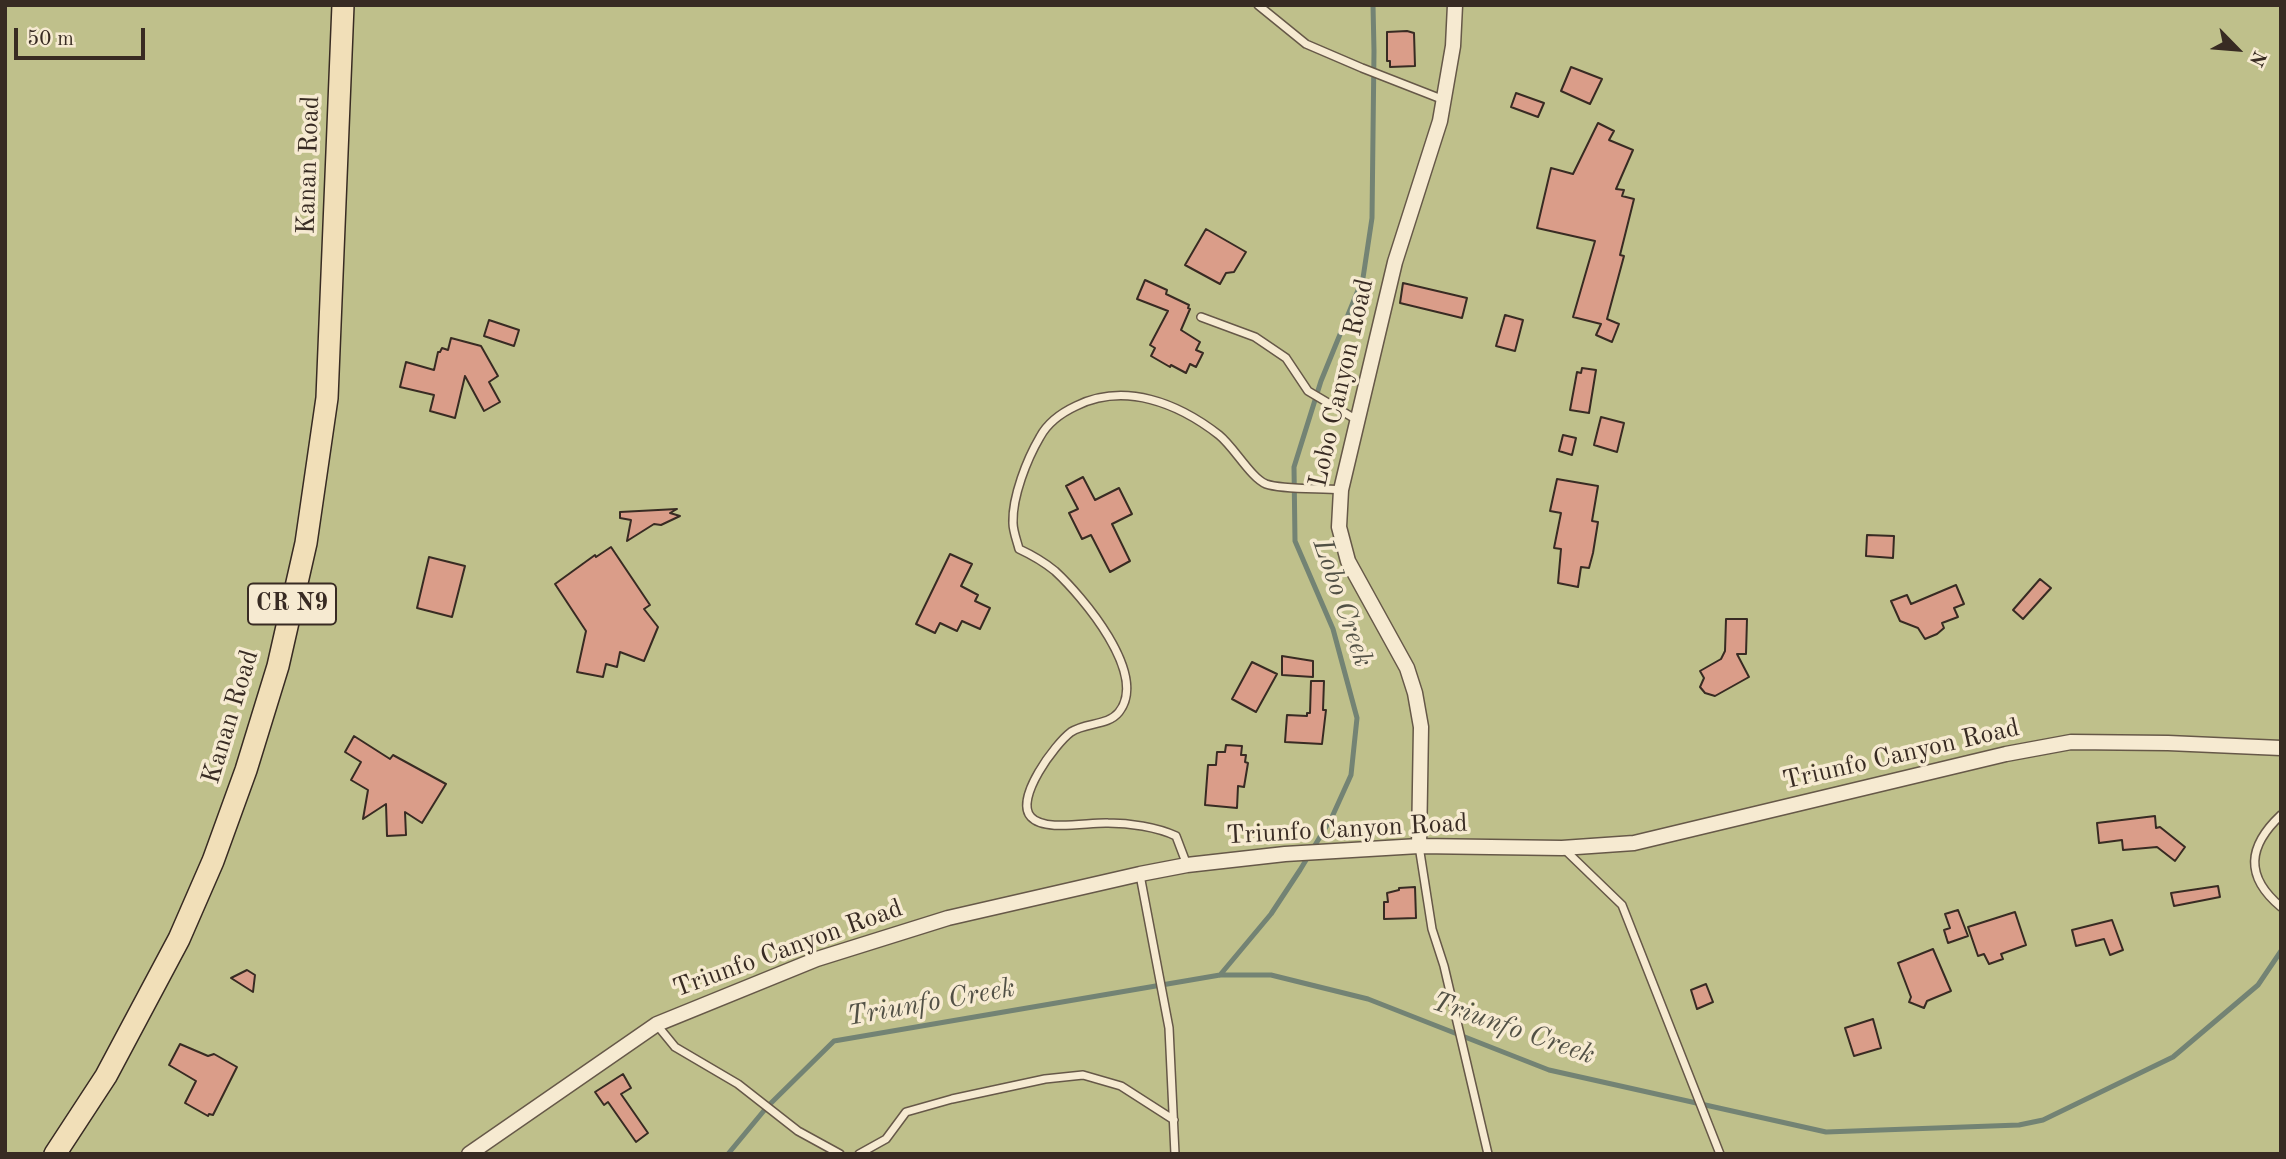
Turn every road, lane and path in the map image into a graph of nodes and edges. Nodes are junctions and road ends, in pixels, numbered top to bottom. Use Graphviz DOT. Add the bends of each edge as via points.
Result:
graph roads {
  1 [pos="343,5"];
  2 [pos="1258,5"];
  3 [pos="1455,5"];
  4 [pos="1444,100"];
  5 [pos="1201,317"];
  6 [pos="1357,421"];
  7 [pos="1341,490"];
  8 [pos="2281,748"];
  9 [pos="2281,815"];
  10 [pos="1419,846"];
  11 [pos="1562,848"];
  12 [pos="1187,865"];
  13 [pos="1140,874"];
  14 [pos="2281,907"];
  15 [pos="657,1024"];
  16 [pos="1174,1120"];
  17 [pos="874,1145"];
  18 [pos="55,1154"];
  19 [pos="469,1154"];
  20 [pos="840,1154"];
  21 [pos="859,1154"];
  22 [pos="880,1154"];
  23 [pos="1175,1154"];
  24 [pos="1488,1154"];
  25 [pos="1720,1154"];
  1 -- 18 [label="main road, Kanan Road / CR N9" via="327,398 306,543 278,666 223,835 179,939 106,1076"];
  2 -- 4 [label="lane" via="1306,44"];
  3 -- 4 [label="street, Lobo Canyon Road"];
  4 -- 6 [label="street, Lobo Canyon Road" via="1395,262"];
  5 -- 6 [label="lane" via="1255,337 1286,358 1308,391"];
  6 -- 7 [label="street, Lobo Canyon Road"];
  7 -- 10 [label="street, Lobo Canyon Road" via="1339,527 1348,561 1407,668 1415,694 1421,727"];
  7 -- 12 [label="lane" via="1267,484 1254,477 1221,436 1188,413 1157,400 1119,395 1091,399 1061,413 1034,446 1019,485 1013,523 1019,549 1056,573 1099,621 1128,682 1119,713 1081,727 1059,744 1037,775 1026,797 1026,810 1039,824 1110,823 1166,831 1176,836"];
  8 -- 11 [label="street, Triunfo Canyon Road" via="2071,743 2006,754 1634,843"];
  9 -- 14 [label="lane" via="2257,843 2254,862 2258,880"];
  10 -- 11 [label="street, Triunfo Canyon Road"];
  10 -- 12 [label="street, Triunfo Canyon Road"];
  10 -- 24 [label="lane" via="1432,929"];
  11 -- 25 [label="lane" via="1622,905"];
  12 -- 13 [label="street, Triunfo Canyon Road"];
  13 -- 15 [label="street, Triunfo Canyon Road" via="947,918 817,959"];
  13 -- 16 [label="lane" via="1169,1028"];
  15 -- 19 [label="street, Triunfo Canyon Road"];
  15 -- 20 [label="lane" via="675,1048 738,1084 798,1131"];
  16 -- 17 [label="lane" via="1121,1086 1083,1075 951,1098 906,1112 886,1139"];
  16 -- 23 [label="lane"];
  17 -- 21 [label="lane"];
  17 -- 22 [label="lane"];
}
